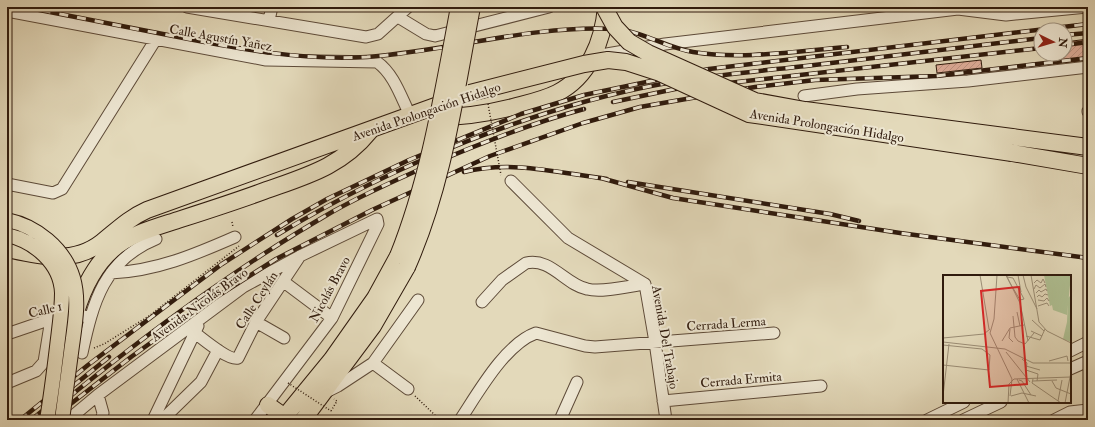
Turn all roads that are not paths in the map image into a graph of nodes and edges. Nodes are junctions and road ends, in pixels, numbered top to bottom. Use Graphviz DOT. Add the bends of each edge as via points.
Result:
graph roads {
  1 [pos="272,7"];
  2 [pos="408,7"];
  3 [pos="459,7"];
  4 [pos="472,7"];
  5 [pos="549,7"];
  6 [pos="605,7"];
  7 [pos="1087,7"];
  8 [pos="190,8"];
  9 [pos="7,11"];
  10 [pos="398,17"];
  11 [pos="270,20"];
  12 [pos="156,39"];
  13 [pos="593,56"];
  14 [pos="1088,67"];
  15 [pos="804,96"];
  16 [pos="410,115"];
  17 [pos="371,130"];
  18 [pos="1012,145"];
  19 [pos="1088,147"];
  20 [pos="1088,166"];
  21 [pos="511,181"];
  22 [pos="7,184"];
  23 [pos="7,220"];
  24 [pos="378,220"];
  25 [pos="7,235"];
  26 [pos="235,236"];
  27 [pos="156,239"];
  28 [pos="7,249"];
  29 [pos="300,256"];
  30 [pos="403,262"];
  31 [pos="111,273"];
  32 [pos="284,282"];
  33 [pos="645,284"];
  34 [pos="418,300"];
  35 [pos="482,302"];
  36 [pos="83,314"];
  37 [pos="203,317"];
  38 [pos="332,318"];
  39 [pos="51,319"];
  40 [pos="256,322"];
  41 [pos="195,333"];
  42 [pos="774,333"];
  43 [pos="7,334"];
  44 [pos="284,338"];
  45 [pos="655,342"];
  46 [pos="1088,342"];
  47 [pos="218,350"];
  48 [pos="1071,350"];
  49 [pos="82,353"];
  50 [pos="1088,361"];
  51 [pos="372,363"];
  52 [pos="1071,369"];
  53 [pos="577,382"];
  54 [pos="7,383"];
  55 [pos="821,386"];
  56 [pos="408,389"];
  57 [pos="324,392"];
  58 [pos="98,395"];
  59 [pos="663,401"];
  60 [pos="962,403"];
  61 [pos="999,403"];
  62 [pos="268,405"];
  63 [pos="1088,410"];
  64 [pos="283,418"];
  65 [pos="48,420"];
  66 [pos="62,420"];
  67 [pos="68,420"];
  68 [pos="101,420"];
  69 [pos="160,420"];
  70 [pos="255,420"];
  71 [pos="303,420"];
  72 [pos="460,420"];
  73 [pos="560,420"];
  74 [pos="666,420"];
  75 [pos="927,420"];
  76 [pos="963,420"];
  77 [pos="1054,420"];
  1 -- 11 [label="street"];
  2 -- 10 [label="street"];
  3 -- 30 [label="highway, bridge" via="429,161"];
  4 -- 30 [label="highway, bridge" via="439,181 426,223"];
  5 -- 10 [label="street" via="435,36 426,34"];
  6 -- 13 [label="highway" via="601,34"];
  6 -- 18 [label="highway, Avenida Prolongación Hidalgo, bridge" via="615,27 629,42 755,101"];
  7 -- 13 [label="street" via="1006,15 958,9 665,44"];
  8 -- 11 [label="street"];
  9 -- 12 [label="street, Calle Agustín Yañez"];
  10 -- 11 [label="street" via="378,34 366,37"];
  12 -- 16 [label="street, Calle Agustín Yañez" via="266,60 377,62 392,79"];
  12 -- 22 [label="street" via="62,189 53,192"];
  13 -- 16 [label="highway" via="573,82 541,100 468,115"];
  14 -- 15 [label="street"];
  16 -- 17 [label="highway, Avenida Prolongación Hidalgo"];
  16 -- 18 [label="highway, Avenida Prolongación Hidalgo, bridge" via="470,93 608,60 626,62 660,73 749,114"];
  17 -- 28 [label="highway, Avenida Prolongación Hidalgo" via="146,210 121,225 94,248 81,253 66,257 47,257"];
  17 -- 36 [label="highway" via="350,153 324,170 142,232 112,250 98,265 87,283"];
  18 -- 19 [label="highway, Avenida Prolongación Hidalgo"];
  18 -- 20 [label="highway, Avenida Prolongación Hidalgo"];
  21 -- 33 [label="street, Avenida Del Trabajo" via="568,238"];
  23 -- 36 [label="main road, bridge" via="19,223 46,238 57,251 73,278"];
  24 -- 29 [label="street, Avenida Nicolás Bravo" via="374,219"];
  24 -- 38 [label="street, Nicolás Bravo"];
  25 -- 65 [label="main road, bridge" via="18,238 40,251 55,270 62,292"];
  26 -- 31 [label="street" via="180,261 130,272"];
  27 -- 31 [label="street" via="128,254"];
  29 -- 32 [label="street, Calle Ceylán"];
  29 -- 37 [label="street, Avenida Nicolás Bravo" via="243,287"];
  30 -- 57 [label="highway" via="373,326"];
  30 -- 64 [label="highway" via="332,359"];
  31 -- 36 [label="street" via="95,300"];
  32 -- 38 [label="street"];
  32 -- 40 [label="street, Calle Ceylán"];
  33 -- 35 [label="street" via="588,290 551,268 531,262 502,280"];
  33 -- 45 [label="street, Avenida Del Trabajo"];
  34 -- 51 [label="street"];
  36 -- 39 [label="street, Calle 1"];
  36 -- 49 [label="street"];
  36 -- 66 [label="main road, bridge"];
  37 -- 41 [label="street"];
  37 -- 58 [label="street, Avenida Nicolás Bravo"];
  38 -- 62 [label="street, Nicolás Bravo"];
  39 -- 43 [label="street, Calle 1"];
  39 -- 54 [label="street" via="41,368"];
  40 -- 44 [label="street"];
  40 -- 47 [label="street, Calle Ceylán" via="235,359"];
  41 -- 47 [label="street"];
  41 -- 69 [label="street"];
  42 -- 45 [label="street, Cerrada Lerma"];
  45 -- 59 [label="street, Avenida Del Trabajo"];
  45 -- 72 [label="street, Cerrada Lerma" via="595,347 544,334 530,335 494,369"];
  46 -- 48 [label="street"];
  47 -- 69 [label="street" via="201,382"];
  50 -- 52 [label="street"];
  51 -- 56 [label="street"];
  51 -- 57 [label="street" via="338,386"];
  53 -- 73 [label="street"];
  55 -- 59 [label="street, Cerrada Ermita"];
  57 -- 71 [label="highway"];
  58 -- 67 [label="street, Avenida Nicolás Bravo"];
  58 -- 68 [label="street" via="103,413"];
  59 -- 74 [label="street, Avenida Del Trabajo"];
  60 -- 75 [label="street"];
  61 -- 76 [label="street"];
  62 -- 64 [label="highway"];
  62 -- 70 [label="street, Nicolás Bravo"];
  63 -- 77 [label="street" via="1070,412"];
}
